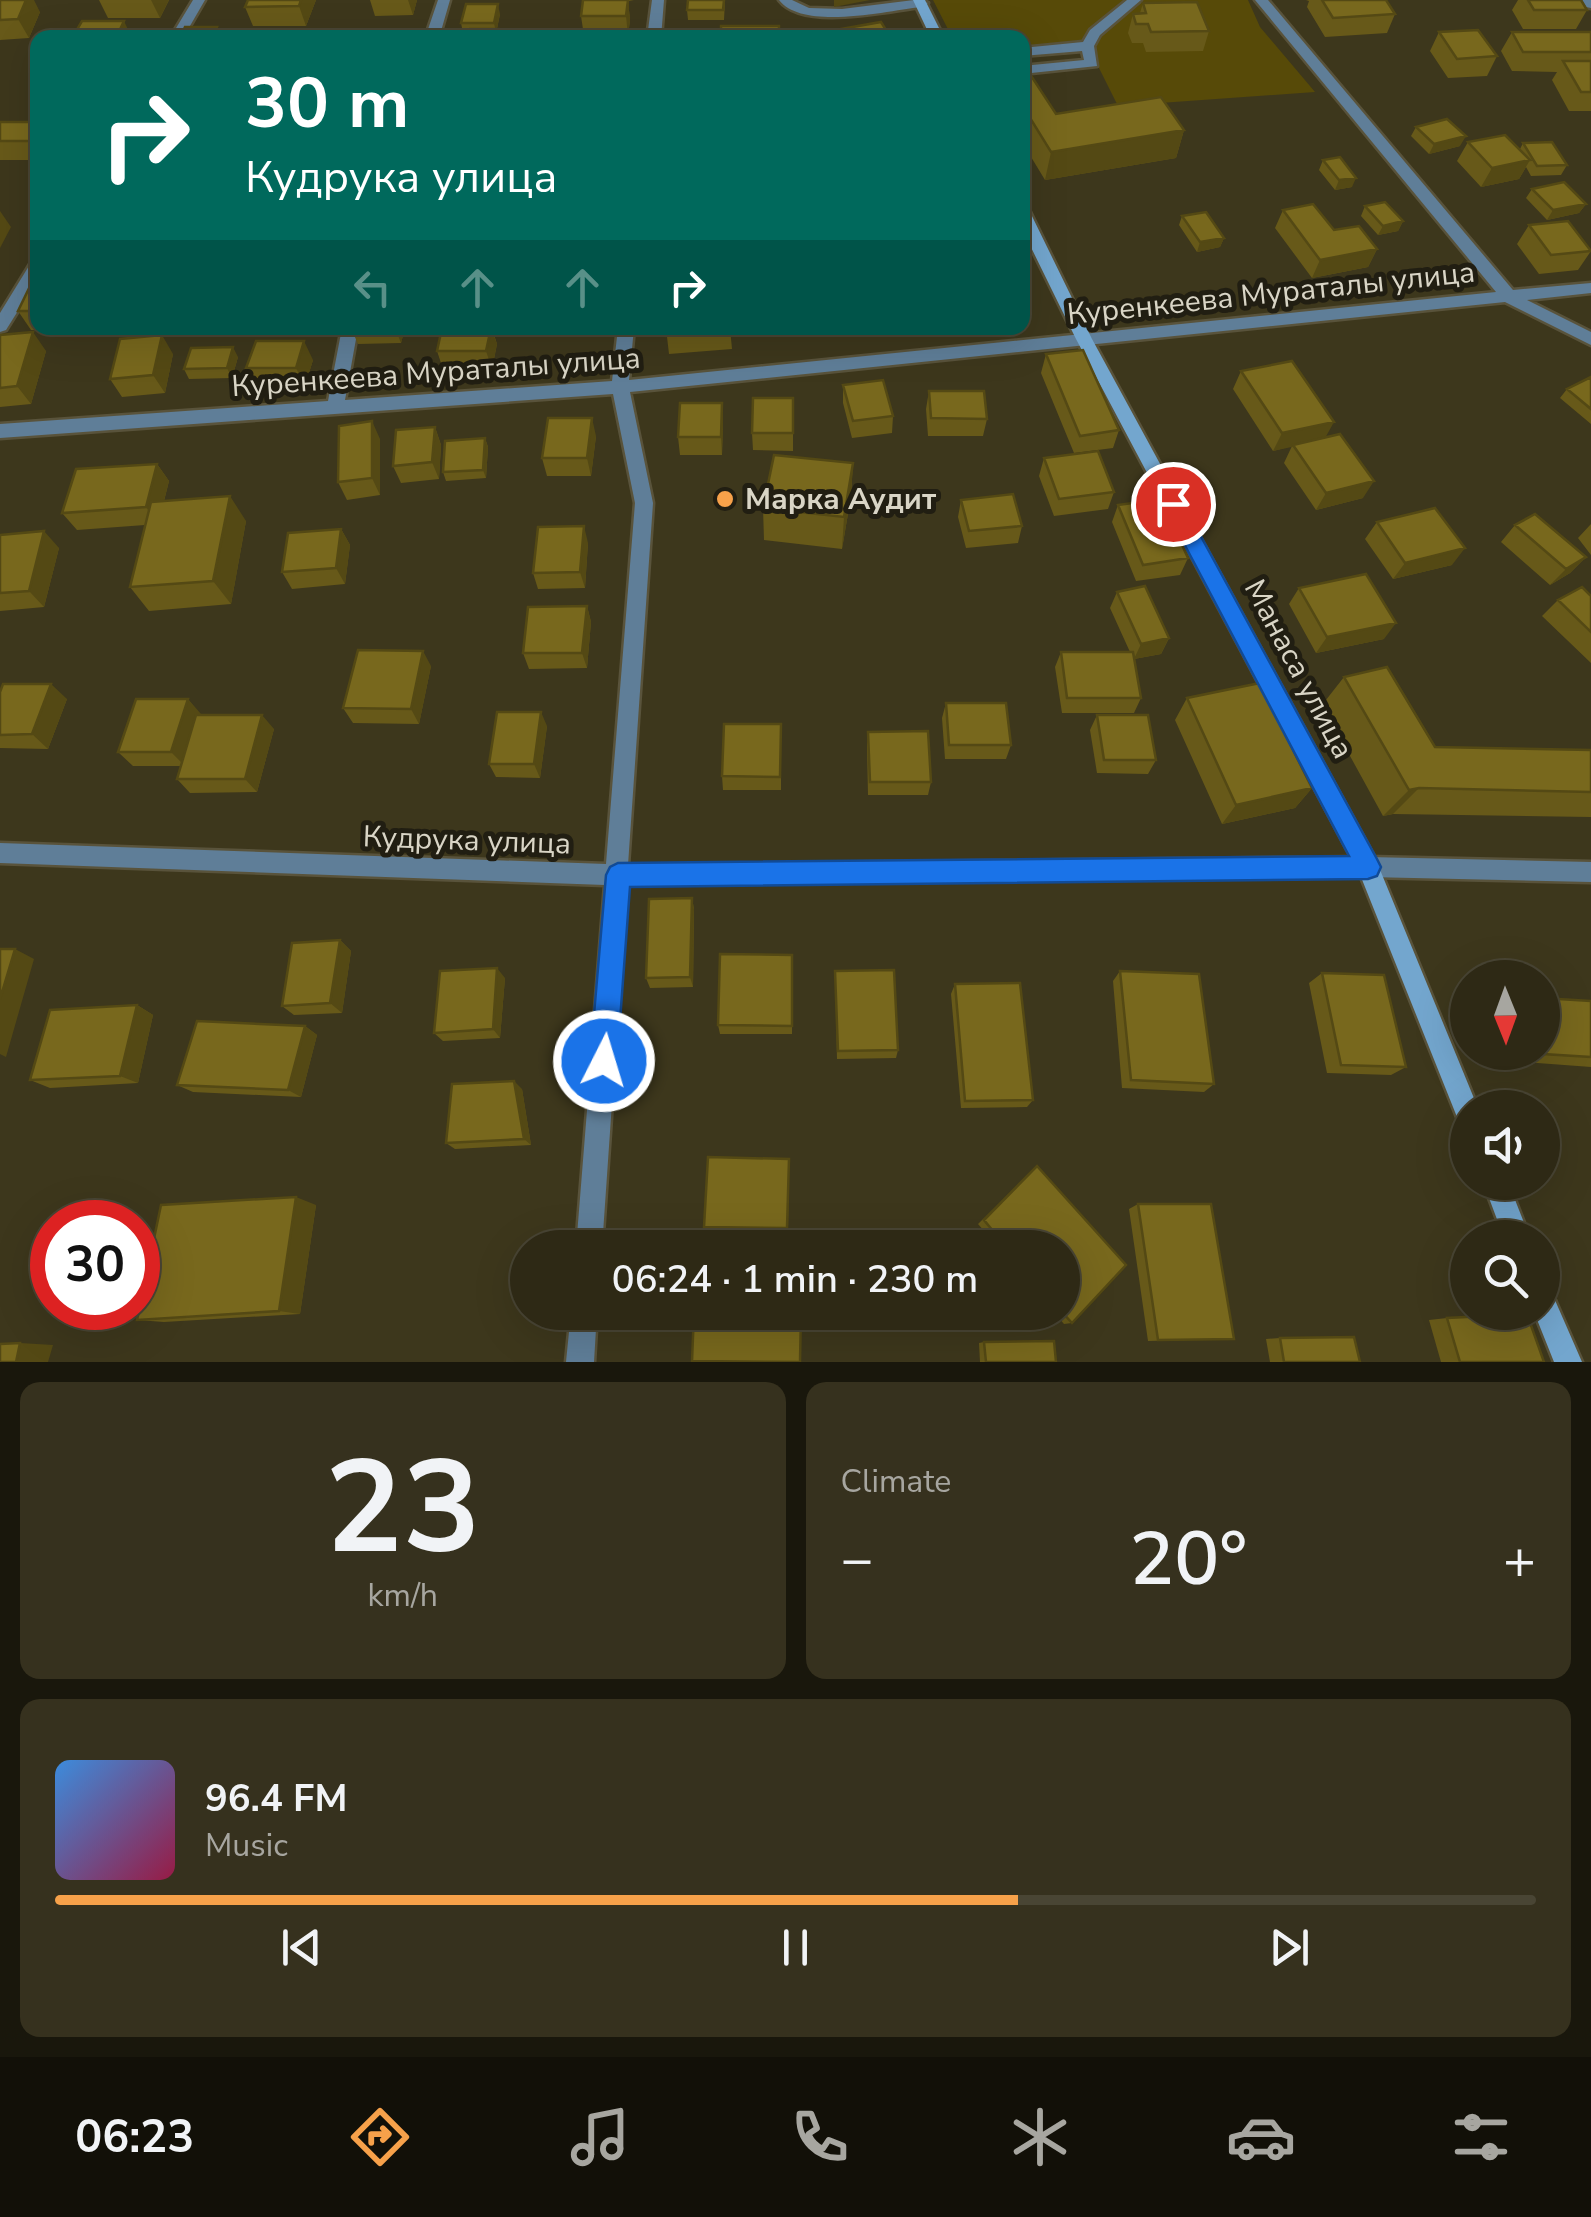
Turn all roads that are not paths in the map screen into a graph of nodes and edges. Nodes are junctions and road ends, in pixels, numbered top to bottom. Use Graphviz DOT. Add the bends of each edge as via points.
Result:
graph roads {
  1 [pos="199,0"];
  2 [pos="444,0"];
  3 [pos="658,0"];
  4 [pos="785,0"];
  5 [pos="1135,0"];
  6 [pos="1261,0"];
  7 [pos="920,2"];
  8 [pos="181,30"];
  9 [pos="435,30"];
  10 [pos="655,30"];
  11 [pos="934,30"];
  12 [pos="1088,46"];
  13 [pos="1030,51"];
  14 [pos="1030,69"];
  15 [pos="1030,228"];
  16 [pos="30,278"];
  17 [pos="1591,288"];
  18 [pos="1510,298"];
  19 [pos="0,326"];
  20 [pos="349,335"];
  21 [pos="625,335"];
  22 [pos="1084,338"];
  23 [pos="1591,339"];
  24 [pos="620,387"];
  25 [pos="335,408"];
  26 [pos="0,432"];
  27 [pos="0,853"];
  28 [pos="1368,867"];
  29 [pos="1591,872"];
  30 [pos="618,875"];
  31 [pos="1458,1090"];
  32 [pos="590,1230"];
  33 [pos="583,1330"];
  34 [pos="1555,1330"];
  35 [pos="580,1362"];
  36 [pos="1568,1362"];
  1 -- 8 [label="street"];
  2 -- 9 [label="street"];
  3 -- 10 [label="street"];
  4 -- 7 [label="street" via="822,14"];
  5 -- 12 [label="street"];
  6 -- 18 [label="street"];
  7 -- 11 [label="street"];
  12 -- 13 [label="street"];
  12 -- 14 [label="street" via="1092,63"];
  15 -- 22 [label="street, Манаса улица"];
  16 -- 19 [label="street"];
  17 -- 18 [label="street, Куренкеева Мураталы улица"];
  18 -- 22 [label="street, Куренкеева Мураталы улица"];
  18 -- 23 [label="street"];
  20 -- 25 [label="street"];
  21 -- 24 [label="street"];
  22 -- 24 [label="street, Куренкеева Мураталы улица"];
  22 -- 28 [label="street, Манаса улица"];
  24 -- 25 [label="street, Куренкеева Мураталы улица"];
  24 -- 30 [label="street" via="644,503"];
  25 -- 26 [label="street, Куренкеева Мураталы улица"];
  27 -- 30 [label="street, Кудрука улица"];
  28 -- 29 [label="street, Кудрука улица"];
  28 -- 30 [label="street, Кудрука улица"];
  28 -- 31 [label="street, Манаса улица"];
  30 -- 32 [label="street"];
  33 -- 35 [label="street"];
  34 -- 36 [label="street"];
}
